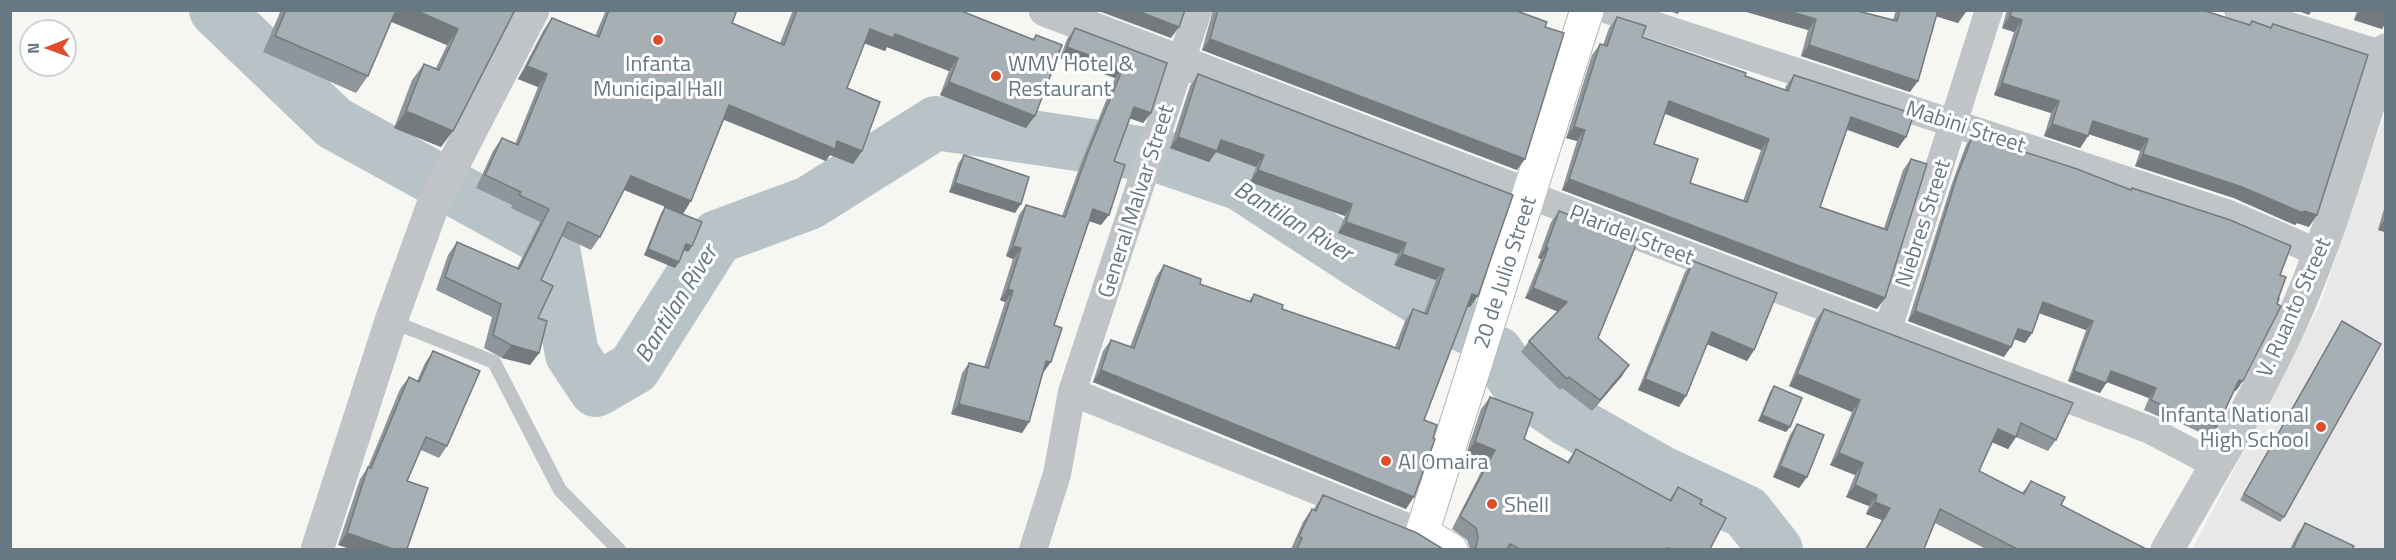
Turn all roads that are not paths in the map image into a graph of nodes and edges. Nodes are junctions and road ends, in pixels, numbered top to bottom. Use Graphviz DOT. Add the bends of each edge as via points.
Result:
graph roads {
  1 [pos="533,10"];
  2 [pos="1045,10"];
  3 [pos="1198,10"];
  4 [pos="1587,10"];
  5 [pos="1608,10"];
  6 [pos="1989,10"];
  7 [pos="2238,10"];
  8 [pos="2385,52"];
  9 [pos="1180,63"];
  10 [pos="1954,122"];
  11 [pos="1529,195"];
  12 [pos="2319,254"];
  13 [pos="391,321"];
  14 [pos="1887,332"];
  15 [pos="1072,392"];
  16 [pos="2216,465"];
  17 [pos="1422,532"];
  18 [pos="317,549"];
  19 [pos="619,549"];
  20 [pos="1033,549"];
  21 [pos="1451,549"];
  22 [pos="2167,549"];
  1 -- 13 [label="street" via="434,202"];
  2 -- 9 [label="street, Plaridel Street"];
  3 -- 9 [label="street, General Malvar Street"];
  4 -- 11 [label="main road, 20 de Julio Street"];
  5 -- 10 [label="street, Mabini Street"];
  6 -- 10 [label="street, Niebres Street"];
  7 -- 8 [label="street"];
  8 -- 12 [label="street, V. Ruanto Street"];
  9 -- 11 [label="street, Plaridel Street"];
  9 -- 15 [label="street, General Malvar Street"];
  10 -- 12 [label="street, Mabini Street" via="2229,214"];
  10 -- 14 [label="street, Niebres Street"];
  11 -- 14 [label="street, Plaridel Street"];
  11 -- 17 [label="main road, 20 de Julio Street"];
  12 -- 16 [label="street, V. Ruanto Street" via="2289,326"];
  13 -- 18 [label="street"];
  13 -- 19 [label="lane" via="494,362 560,490"];
  14 -- 16 [label="street, Plaridel Street" via="2150,430"];
  15 -- 17 [label="street"];
  15 -- 20 [label="street, General Malvar Street" via="1057,474"];
  16 -- 22 [label="street, V. Ruanto Street"];
  17 -- 21 [label="main road"];
}
